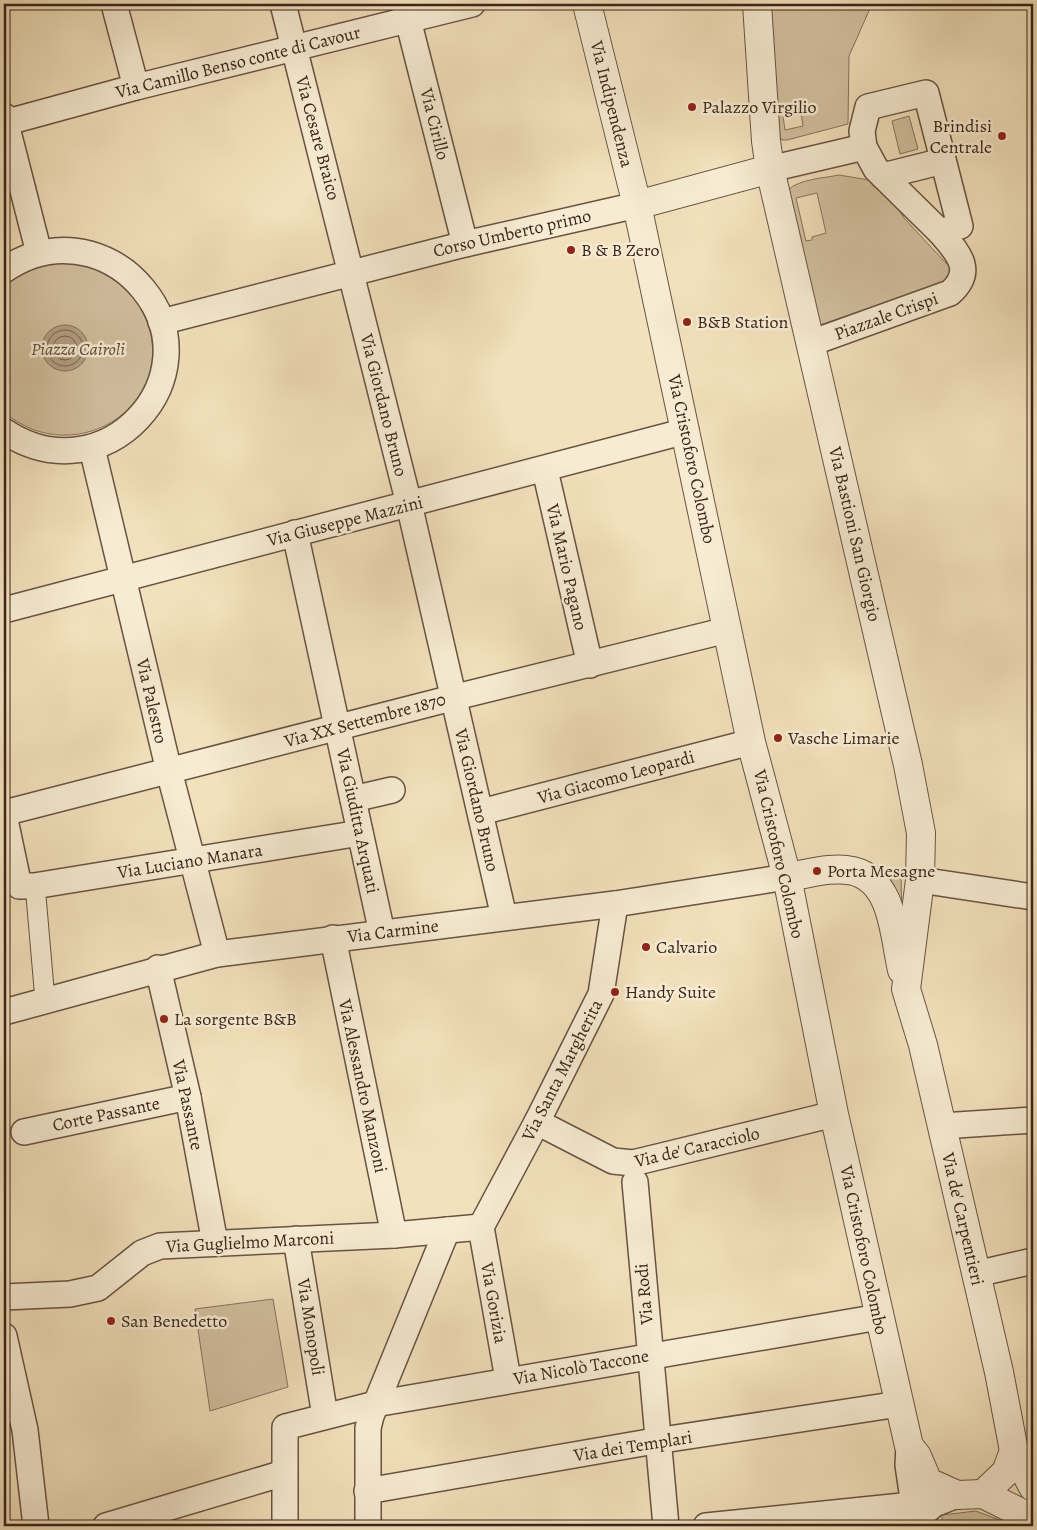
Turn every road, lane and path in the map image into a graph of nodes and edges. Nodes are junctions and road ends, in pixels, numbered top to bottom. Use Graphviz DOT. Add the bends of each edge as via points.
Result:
graph roads {
  1 [pos="114,4"];
  2 [pos="283,4"];
  3 [pos="472,4"];
  4 [pos="587,4"];
  5 [pos="757,4"];
  6 [pos="406,12"];
  7 [pos="294,48"];
  8 [pos="136,87"];
  9 [pos="4,120"];
  10 [pos="864,147"];
  11 [pos="944,161"];
  12 [pos="770,169"];
  13 [pos="883,176"];
  14 [pos="637,205"];
  15 [pos="940,232"];
  16 [pos="465,244"];
  17 [pos="39,252"];
  18 [pos="4,270"];
  19 [pos="352,273"];
  20 [pos="161,322"];
  21 [pos="811,343"];
  22 [pos="4,431"];
  23 [pos="686,431"];
  24 [pos="92,448"];
  25 [pos="545,470"];
  26 [pos="409,504"];
  27 [pos="295,533"];
  28 [pos="123,578"];
  29 [pos="4,610"];
  30 [pos="727,630"];
  31 [pos="590,665"];
  32 [pos="452,698"];
  33 [pos="337,728"];
  34 [pos="752,742"];
  35 [pos="169,772"];
  36 [pos="392,790"];
  37 [pos="353,799"];
  38 [pos="480,812"];
  39 [pos="4,814"];
  40 [pos="360,833"];
  41 [pos="192,861"];
  42 [pos="787,877"];
  43 [pos="919,890"];
  44 [pos="28,891"];
  45 [pos="1033,897"];
  46 [pos="615,904"];
  47 [pos="504,917"];
  48 [pos="382,933"];
  49 [pos="333,938"];
  50 [pos="217,954"];
  51 [pos="158,968"];
  52 [pos="906,989"];
  53 [pos="45,1000"];
  54 [pos="4,1012"];
  55 [pos="188,1097"];
  56 [pos="834,1114"];
  57 [pos="1033,1120"];
  58 [pos="537,1122"];
  59 [pos="942,1126"];
  60 [pos="24,1132"];
  61 [pos="636,1182"];
  62 [pos="481,1228"];
  63 [pos="447,1230"];
  64 [pos="394,1235"];
  65 [pos="296,1239"];
  66 [pos="215,1243"];
  67 [pos="1033,1261"];
  68 [pos="976,1274"];
  69 [pos="4,1297"];
  70 [pos="879,1317"];
  71 [pos="4,1336"];
  72 [pos="650,1355"];
  73 [pos="508,1380"];
  74 [pos="375,1404"];
  75 [pos="899,1404"];
  76 [pos="325,1416"];
  77 [pos="658,1441"];
  78 [pos="909,1446"];
  79 [pos="1014,1451"];
  80 [pos="284,1473"];
  81 [pos="1033,1487"];
  82 [pos="367,1491"];
  83 [pos="970,1494"];
  84 [pos="912,1518"];
  85 [pos="1033,1519"];
  86 [pos="36,1526"];
  87 [pos="106,1526"];
  88 [pos="285,1526"];
  89 [pos="368,1526"];
  90 [pos="666,1526"];
  91 [pos="706,1526"];
  92 [pos="873,1526"];
  1 -- 8 [label="street"];
  2 -- 7 [label="street, Via Cesare Braico"];
  3 -- 6 [label="street, Via Camillo Benso conte di Cavour"];
  4 -- 14 [label="street, Via Indipendenza"];
  5 -- 12 [label="street, Via Bastioni San Giorgio"];
  6 -- 7 [label="street, Via Camillo Benso conte di Cavour"];
  6 -- 16 [label="street, Via Cirillo"];
  7 -- 8 [label="street, Via Camillo Benso conte di Cavour"];
  7 -- 19 [label="street, Via Cesare Braico"];
  8 -- 9 [label="street, Via Camillo Benso conte di Cavour"];
  9 -- 17 [label="street"];
  10 -- 11 [label="street" via="862,131 868,107 926,92"];
  10 -- 12 [label="street, Corso Umberto primo"];
  10 -- 13 [label="street, Piazzale Crispi"];
  11 -- 13 [label="street"];
  11 -- 15 [label="street" via="960,226"];
  12 -- 14 [label="street, Corso Umberto primo"];
  12 -- 21 [label="street, Via Bastioni San Giorgio"];
  13 -- 15 [label="street, Piazzale Crispi"];
  14 -- 16 [label="street, Corso Umberto primo"];
  14 -- 23 [label="street, Via Cristoforo Colombo"];
  15 -- 21 [label="street, Piazzale Crispi" via="962,261 961,279 950,293"];
  16 -- 19 [label="street, Corso Umberto primo"];
  17 -- 18 [label="street"];
  17 -- 20 [label="street" via="83,252 112,263 147,294"];
  19 -- 20 [label="street, Corso Umberto primo"];
  19 -- 26 [label="street, Via Giordano Bruno"];
  20 -- 24 [label="street" via="164,368 154,397 125,431"];
  21 -- 43 [label="street, Via Bastioni San Giorgio" via="908,765 921,833"];
  22 -- 24 [label="street" via="36,448 56,451"];
  23 -- 25 [label="street, Via Giuseppe Mazzini"];
  23 -- 30 [label="street, Via Cristoforo Colombo"];
  24 -- 28 [label="street, Via Palestro"];
  25 -- 26 [label="street, Via Giuseppe Mazzini"];
  25 -- 31 [label="street, Via Mario Pagano"];
  26 -- 27 [label="street, Via Giuseppe Mazzini"];
  26 -- 32 [label="street, Via Giordano Bruno"];
  27 -- 28 [label="street, Via Giuseppe Mazzini"];
  27 -- 33 [label="street, Via Giuditta Arquati"];
  28 -- 29 [label="street, Via Giuseppe Mazzini"];
  28 -- 35 [label="street, Via Palestro"];
  30 -- 31 [label="street, Via XX Settembre 1870"];
  30 -- 34 [label="street, Via Cristoforo Colombo"];
  31 -- 32 [label="street, Via XX Settembre 1870"];
  32 -- 33 [label="street, Via XX Settembre 1870"];
  32 -- 38 [label="street, Via Giordano Bruno"];
  33 -- 35 [label="street, Via XX Settembre 1870"];
  33 -- 37 [label="street, Via Giuditta Arquati"];
  34 -- 38 [label="street, Via Giacomo Leopardi"];
  34 -- 42 [label="street, Via Cristoforo Colombo"];
  35 -- 39 [label="street, Via XX Settembre 1870"];
  35 -- 41 [label="street, Via Palestro"];
  36 -- 37 [label="street"];
  37 -- 40 [label="street, Via Giuditta Arquati"];
  38 -- 47 [label="street, Via Giordano Bruno"];
  39 -- 44 [label="street"];
  40 -- 41 [label="street, Via Luciano Manara"];
  40 -- 48 [label="street, Via Giuditta Arquati"];
  41 -- 44 [label="street, Via Luciano Manara" via="34,886"];
  41 -- 50 [label="street, Via Palestro"];
  42 -- 46 [label="street, Via Carmine"];
  42 -- 52 [label="street, Via de' Carpentieri" via="828,870 853,871 879,887 887,901"];
  42 -- 56 [label="street, Via Cristoforo Colombo"];
  43 -- 45 [label="street"];
  43 -- 52 [label="street, Via de' Carpentieri"];
  44 -- 53 [label="street"];
  46 -- 47 [label="street, Via Carmine"];
  46 -- 58 [label="street, Via Santa Margherita" via="601,994"];
  47 -- 48 [label="street, Via Carmine"];
  48 -- 49 [label="street, Via Carmine"];
  49 -- 50 [label="street, Via Carmine"];
  49 -- 64 [label="street, Via Alessandro Manzoni"];
  50 -- 51 [label="street, Via Carmine"];
  51 -- 53 [label="street, Via Carmine"];
  51 -- 55 [label="street, Via Passante"];
  52 -- 59 [label="street, Via de' Carpentieri"];
  53 -- 54 [label="street, Via Carmine"];
  55 -- 60 [label="street, Corte Passante"];
  55 -- 66 [label="street, Via Passante"];
  56 -- 58 [label="street, Via de' Caracciolo" via="633,1163 613,1161"];
  56 -- 70 [label="street, Via Cristoforo Colombo"];
  57 -- 59 [label="street"];
  58 -- 62 [label="street, Via Santa Margherita"];
  59 -- 68 [label="street, Via de' Carpentieri"];
  61 -- 72 [label="street, Via Rodi"];
  62 -- 63 [label="street, Via Guglielmo Marconi"];
  62 -- 73 [label="street, Via Gorizia"];
  63 -- 64 [label="street, Via Guglielmo Marconi"];
  63 -- 74 [label="street"];
  64 -- 65 [label="street, Via Guglielmo Marconi"];
  65 -- 66 [label="street, Via Guglielmo Marconi"];
  65 -- 76 [label="street, Via Monopoli"];
  66 -- 69 [label="street, Via Guglielmo Marconi" via="160,1246 142,1253 98,1288 70,1294"];
  67 -- 68 [label="street"];
  68 -- 79 [label="street, Via de' Carpentieri"];
  70 -- 72 [label="street, Via Nicolò Taccone"];
  70 -- 75 [label="street, Via Cristoforo Colombo"];
  71 -- 86 [label="street" via="25,1430"];
  72 -- 73 [label="street, Via Nicolò Taccone"];
  72 -- 77 [label="street, Via Rodi"];
  73 -- 74 [label="street, Via Nicolò Taccone"];
  74 -- 76 [label="street, Via Nicolò Taccone"];
  74 -- 82 [label="street" via="368,1428"];
  75 -- 77 [label="street, Via dei Templari"];
  75 -- 78 [label="street, Via Cristoforo Colombo"];
  76 -- 80 [label="street, Via Nicolò Taccone" via="285,1428"];
  77 -- 82 [label="street, Via dei Templari"];
  77 -- 90 [label="street, Via Rodi"];
  78 -- 83 [label="street" via="928,1482"];
  78 -- 84 [label="street, Via Cristoforo Colombo"];
  79 -- 81 [label="street, Via de' Carpentieri"];
  79 -- 83 [label="street" via="1006,1472"];
  80 -- 87 [label="street"];
  80 -- 88 [label="street"];
  82 -- 89 [label="street"];
  83 -- 84 [label="street" via="934,1504"];
  83 -- 85 [label="street"];
  84 -- 91 [label="street"];
  84 -- 92 [label="street"];
}
